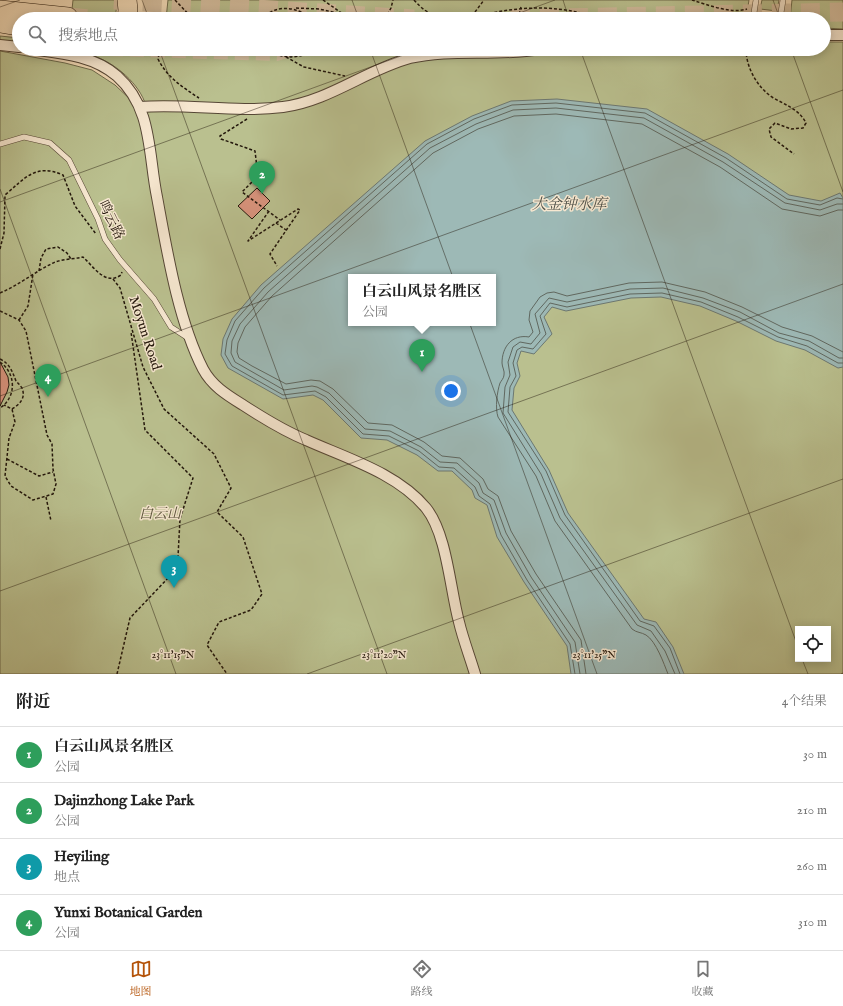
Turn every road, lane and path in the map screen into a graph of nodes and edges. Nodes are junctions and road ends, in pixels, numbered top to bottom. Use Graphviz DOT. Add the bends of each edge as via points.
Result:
graph roads {
  1 [pos="127,0"];
  2 [pos="175,0"];
  3 [pos="323,0"];
  4 [pos="393,0"];
  5 [pos="414,0"];
  6 [pos="484,0"];
  7 [pos="692,0"];
  8 [pos="756,0"];
  9 [pos="783,0"];
  10 [pos="294,8"];
  11 [pos="521,8"];
  12 [pos="749,8"];
  13 [pos="0,10"];
  14 [pos="19,12"];
  15 [pos="127,12"];
  16 [pos="186,12"];
  17 [pos="275,12"];
  18 [pos="301,12"];
  19 [pos="333,12"];
  20 [pos="339,12"];
  21 [pos="389,12"];
  22 [pos="424,12"];
  23 [pos="476,12"];
  24 [pos="499,12"];
  25 [pos="520,12"];
  26 [pos="571,12"];
  27 [pos="754,12"];
  28 [pos="781,12"];
  29 [pos="0,24"];
  30 [pos="12,25"];
  31 [pos="831,35"];
  32 [pos="843,35"];
  33 [pos="0,45"];
  34 [pos="12,46"];
  35 [pos="76,56"];
  36 [pos="159,56"];
  37 [pos="302,56"];
  38 [pos="423,56"];
  39 [pos="747,56"];
  40 [pos="286,57"];
  41 [pos="347,76"];
  42 [pos="203,100"];
  43 [pos="140,107"];
  44 [pos="248,109"];
  45 [pos="0,144"];
  46 [pos="794,154"];
  47 [pos="269,211"];
  48 [pos="280,220"];
  49 [pos="276,223"];
  50 [pos="286,231"];
  51 [pos="105,239"];
  52 [pos="0,249"];
  53 [pos="71,259"];
  54 [pos="120,260"];
  55 [pos="277,266"];
  56 [pos="39,271"];
  57 [pos="33,274"];
  58 [pos="113,279"];
  59 [pos="0,293"];
  60 [pos="0,310"];
  61 [pos="19,320"];
  62 [pos="130,326"];
  63 [pos="192,340"];
  64 [pos="0,359"];
  65 [pos="0,362"];
  66 [pos="4,405"];
  67 [pos="0,408"];
  68 [pos="12,409"];
  69 [pos="7,459"];
  70 [pos="53,472"];
  71 [pos="46,497"];
  72 [pos="51,521"];
  73 [pos="117,674"];
  74 [pos="227,674"];
  75 [pos="475,674"];
  1 -- 15 [label="highway"];
  2 -- 16 [label="path"];
  3 -- 20 [label="path"];
  4 -- 21 [label="path"];
  5 -- 22 [label="path"];
  6 -- 23 [label="path"];
  7 -- 12 [label="path" via="735,10"];
  8 -- 27 [label="lane"];
  9 -- 28 [label="lane"];
  10 -- 17 [label="path"];
  10 -- 18 [label="path"];
  10 -- 19 [label="path"];
  11 -- 24 [label="path"];
  11 -- 25 [label="path"];
  11 -- 26 [label="path" via="554,8"];
  13 -- 14 [label="highway"];
  29 -- 30 [label="highway"];
  31 -- 32 [label="street"];
  33 -- 34 [label="street"];
  35 -- 43 [label="street" via="97,63 116,75 136,97"];
  36 -- 42 [label="path" via="166,72 180,86"];
  37 -- 40 [label="path"];
  38 -- 44 [label="street" via="391,65 320,97 285,106"];
  39 -- 46 [label="path" via="760,86 771,96 797,110 806,123 803,128 795,129 774,123 769,129 771,138"];
  40 -- 41 [label="path" via="304,67"];
  43 -- 44 [label="street"];
  43 -- 63 [label="street" via="146,121 156,195 186,326"];
  44 -- 47 [label="path" via="247,119 220,136 221,139 254,151 258,176 242,192"];
  45 -- 51 [label="lane, 鸣云路" via="24,137 50,143 68,160 98,219"];
  47 -- 48 [label="path"];
  47 -- 49 [label="path" via="248,241"];
  48 -- 49 [label="path"];
  48 -- 50 [label="path" via="300,210"];
  49 -- 50 [label="path"];
  50 -- 55 [label="path" via="270,254"];
  51 -- 52 [label="path" via="95,234 75,206 63,175 51,170 30,173 5,195 4,233"];
  51 -- 54 [label="lane, 鸣云路"];
  53 -- 56 [label="path" via="57,262"];
  53 -- 56 [label="path" via="58,247 46,249 41,258"];
  53 -- 58 [label="path" via="83,257 103,277"];
  54 -- 58 [label="path" via="121,275"];
  54 -- 63 [label="lane, 鸣云路" via="154,299 171,327"];
  56 -- 57 [label="path"];
  57 -- 59 [label="path"];
  57 -- 61 [label="path" via="28,306"];
  58 -- 62 [label="path, Moyun Road" via="120,288"];
  60 -- 61 [label="path"];
  61 -- 70 [label="path" via="30,345 47,435 52,444"];
  62 -- 73 [label="path" via="145,430 194,478 180,519 178,557 170,576 130,618"];
  62 -- 74 [label="path, Moyun Road" via="143,367 164,409 214,454 224,473 231,488 217,512 242,537 262,594 251,610 219,622 207,645"];
  63 -- 75 [label="street" via="210,381 224,393 303,439 390,478 415,496 427,509 441,538 459,622"];
  64 -- 68 [label="path" via="10,367 22,389 22,400"];
  65 -- 66 [label="path" via="10,373 13,381 9,398"];
  66 -- 67 [label="path"];
  66 -- 68 [label="path"];
  68 -- 69 [label="path" via="15,422 9,438"];
  69 -- 70 [label="path" via="39,476"];
  69 -- 71 [label="path" via="5,476 11,486 33,500"];
  70 -- 71 [label="path" via="56,484 53,494"];
  71 -- 72 [label="path"];
}
